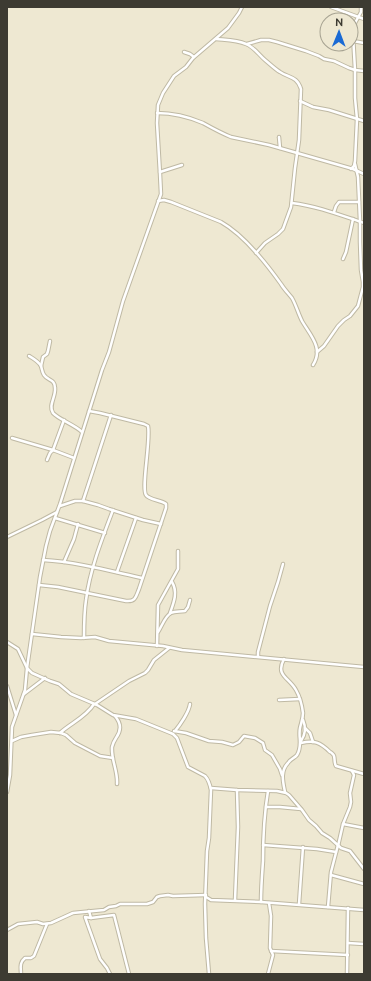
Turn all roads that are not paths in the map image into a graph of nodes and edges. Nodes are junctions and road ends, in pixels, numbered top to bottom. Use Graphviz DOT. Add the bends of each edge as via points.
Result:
graph roads {
  1 [pos="242,7"];
  2 [pos="331,7"];
  3 [pos="344,12"];
  4 [pos="216,38"];
  5 [pos="247,44"];
  6 [pos="184,52"];
  7 [pos="354,52"];
  8 [pos="194,57"];
  9 [pos="355,70"];
  10 [pos="364,71"];
  11 [pos="300,101"];
  12 [pos="157,113"];
  13 [pos="357,119"];
  14 [pos="364,121"];
  15 [pos="279,137"];
  16 [pos="280,148"];
  17 [pos="297,154"];
  18 [pos="355,164"];
  19 [pos="182,165"];
  20 [pos="350,169"];
  21 [pos="356,170"];
  22 [pos="160,172"];
  23 [pos="364,174"];
  24 [pos="158,201"];
  25 [pos="359,202"];
  26 [pos="292,203"];
  27 [pos="334,212"];
  28 [pos="353,219"];
  29 [pos="360,221"];
  30 [pos="364,222"];
  31 [pos="256,253"];
  32 [pos="343,259"];
  33 [pos="50,341"];
  34 [pos="317,352"];
  35 [pos="29,356"];
  36 [pos="313,365"];
  37 [pos="41,366"];
  38 [pos="89,411"];
  39 [pos="111,415"];
  40 [pos="64,420"];
  41 [pos="82,432"];
  42 [pos="12,438"];
  43 [pos="53,450"];
  44 [pos="74,458"];
  45 [pos="47,460"];
  46 [pos="83,501"];
  47 [pos="59,506"];
  48 [pos="113,510"];
  49 [pos="57,512"];
  50 [pos="55,518"];
  51 [pos="136,518"];
  52 [pos="78,524"];
  53 [pos="161,524"];
  54 [pos="105,533"];
  55 [pos="7,536"];
  56 [pos="178,551"];
  57 [pos="43,560"];
  58 [pos="64,562"];
  59 [pos="282,564"];
  60 [pos="93,567"];
  61 [pos="117,572"];
  62 [pos="142,578"];
  63 [pos="172,582"];
  64 [pos="39,585"];
  65 [pos="87,593"];
  66 [pos="190,600"];
  67 [pos="169,614"];
  68 [pos="158,632"];
  69 [pos="32,634"];
  70 [pos="84,638"];
  71 [pos="7,642"];
  72 [pos="157,646"];
  73 [pos="170,647"];
  74 [pos="258,656"];
  75 [pos="284,659"];
  76 [pos="364,667"];
  77 [pos="27,668"];
  78 [pos="45,678"];
  79 [pos="7,686"];
  80 [pos="8,692"];
  81 [pos="24,695"];
  82 [pos="300,698"];
  83 [pos="279,700"];
  84 [pos="94,704"];
  85 [pos="190,704"];
  86 [pos="16,715"];
  87 [pos="115,715"];
  88 [pos="303,719"];
  89 [pos="305,727"];
  90 [pos="173,732"];
  91 [pos="59,733"];
  92 [pos="11,741"];
  93 [pos="301,742"];
  94 [pos="314,742"];
  95 [pos="113,758"];
  96 [pos="352,771"];
  97 [pos="364,774"];
  98 [pos="282,776"];
  99 [pos="117,784"];
  100 [pos="211,788"];
  101 [pos="237,790"];
  102 [pos="268,791"];
  103 [pos="7,792"];
  104 [pos="285,792"];
  105 [pos="266,807"];
  106 [pos="302,809"];
  107 [pos="343,824"];
  108 [pos="364,828"];
  109 [pos="263,845"];
  110 [pos="338,845"];
  111 [pos="303,848"];
  112 [pos="336,852"];
  113 [pos="364,869"];
  114 [pos="331,875"];
  115 [pos="364,880"];
  116 [pos="364,884"];
  117 [pos="206,896"];
  118 [pos="235,900"];
  119 [pos="261,902"];
  120 [pos="269,903"];
  121 [pos="299,904"];
  122 [pos="328,906"];
  123 [pos="348,908"];
  124 [pos="364,910"];
  125 [pos="89,911"];
  126 [pos="81,912"];
  127 [pos="85,917"];
  128 [pos="91,918"];
  129 [pos="47,924"];
  130 [pos="7,930"];
  131 [pos="348,943"];
  132 [pos="364,944"];
  133 [pos="271,951"];
  134 [pos="348,955"];
  135 [pos="21,974"];
  136 [pos="110,974"];
  137 [pos="129,974"];
  138 [pos="210,974"];
  139 [pos="268,974"];
  140 [pos="347,974"];
  1 -- 4 [label="street" via="228,28"];
  2 -- 3 [label="street"];
  4 -- 5 [label="street"];
  4 -- 8 [label="street"];
  5 -- 9 [label="street" via="261,40 277,42"];
  5 -- 11 [label="street" via="280,72 297,81 301,89"];
  6 -- 8 [label="street"];
  7 -- 9 [label="street"];
  8 -- 12 [label="street" via="166,87"];
  9 -- 10 [label="street"];
  9 -- 13 [label="street"];
  11 -- 13 [label="street"];
  11 -- 17 [label="street"];
  12 -- 16 [label="street" via="189,118 231,137"];
  12 -- 22 [label="street"];
  13 -- 14 [label="street"];
  13 -- 18 [label="street"];
  15 -- 16 [label="street"];
  16 -- 17 [label="street"];
  17 -- 20 [label="street"];
  17 -- 26 [label="street"];
  18 -- 20 [label="street"];
  18 -- 21 [label="street"];
  19 -- 22 [label="street"];
  20 -- 21 [label="street"];
  21 -- 23 [label="street"];
  21 -- 25 [label="street"];
  22 -- 24 [label="street" via="161,191"];
  24 -- 31 [label="street" via="172,202 221,222"];
  24 -- 38 [label="street" via="123,301"];
  25 -- 27 [label="street" via="339,202"];
  25 -- 29 [label="street"];
  26 -- 27 [label="street"];
  26 -- 31 [label="street" via="283,229"];
  27 -- 28 [label="street"];
  28 -- 29 [label="street"];
  28 -- 32 [label="street"];
  29 -- 30 [label="street"];
  29 -- 34 [label="street" via="361,270 364,282 358,306"];
  31 -- 34 [label="street" via="292,300 317,345"];
  33 -- 37 [label="street"];
  34 -- 36 [label="street"];
  35 -- 37 [label="street"];
  37 -- 40 [label="street" via="45,376 55,384 51,405 53,412"];
  38 -- 39 [label="street"];
  38 -- 41 [label="street"];
  39 -- 46 [label="street"];
  39 -- 53 [label="street" via="148,426 145,490 147,496 166,504"];
  40 -- 41 [label="street"];
  40 -- 43 [label="street"];
  41 -- 44 [label="street"];
  42 -- 43 [label="street"];
  43 -- 44 [label="street"];
  43 -- 45 [label="street"];
  44 -- 47 [label="street"];
  46 -- 47 [label="street"];
  46 -- 48 [label="street"];
  47 -- 49 [label="street"];
  48 -- 51 [label="street"];
  48 -- 54 [label="street"];
  49 -- 50 [label="street"];
  49 -- 55 [label="street"];
  50 -- 52 [label="street"];
  50 -- 57 [label="street"];
  51 -- 53 [label="street"];
  51 -- 61 [label="street"];
  52 -- 54 [label="street"];
  52 -- 58 [label="street"];
  53 -- 62 [label="street"];
  54 -- 60 [label="street"];
  56 -- 63 [label="street" via="178,569"];
  57 -- 58 [label="street"];
  57 -- 64 [label="street"];
  58 -- 60 [label="street"];
  59 -- 74 [label="street"];
  60 -- 61 [label="street"];
  60 -- 65 [label="street"];
  61 -- 62 [label="street"];
  62 -- 65 [label="street" via="136,596 131,601"];
  63 -- 67 [label="street" via="175,597"];
  63 -- 68 [label="street" via="158,605"];
  64 -- 65 [label="street"];
  64 -- 69 [label="street"];
  65 -- 70 [label="street"];
  66 -- 67 [label="street" via="185,611"];
  67 -- 68 [label="street"];
  68 -- 72 [label="street"];
  69 -- 70 [label="street"];
  69 -- 77 [label="street"];
  70 -- 72 [label="street" via="95,637"];
  71 -- 77 [label="street" via="18,649"];
  72 -- 73 [label="street"];
  73 -- 74 [label="street" via="188,651"];
  73 -- 84 [label="street" via="154,660 145,673"];
  74 -- 75 [label="street"];
  75 -- 76 [label="street"];
  75 -- 82 [label="street" via="281,671"];
  77 -- 78 [label="street"];
  77 -- 81 [label="street"];
  78 -- 81 [label="street"];
  78 -- 84 [label="street"];
  79 -- 80 [label="street"];
  80 -- 86 [label="street"];
  81 -- 86 [label="street"];
  82 -- 83 [label="street"];
  82 -- 88 [label="street"];
  84 -- 87 [label="street"];
  84 -- 91 [label="street"];
  85 -- 90 [label="street"];
  86 -- 92 [label="street" via="12,725"];
  87 -- 90 [label="street" via="136,719"];
  87 -- 95 [label="street" via="120,733 113,744"];
  88 -- 89 [label="street"];
  88 -- 93 [label="street" via="300,730"];
  89 -- 93 [label="street"];
  89 -- 94 [label="street"];
  90 -- 98 [label="street" via="233,745 244,736 255,738 263,743 265,750 272,755"];
  90 -- 100 [label="street" via="187,766 205,776"];
  91 -- 92 [label="street" via="30,735"];
  91 -- 95 [label="street" via="100,756"];
  92 -- 103 [label="street"];
  93 -- 94 [label="street"];
  93 -- 98 [label="street" via="297,754 287,763"];
  94 -- 96 [label="street" via="320,743 333,755 336,766"];
  95 -- 99 [label="street" via="118,774"];
  96 -- 97 [label="street"];
  96 -- 107 [label="street" via="354,780 350,793 351,802"];
  98 -- 104 [label="street"];
  100 -- 101 [label="street"];
  100 -- 117 [label="street"];
  101 -- 102 [label="street"];
  101 -- 118 [label="street"];
  102 -- 104 [label="street"];
  102 -- 105 [label="street"];
  104 -- 106 [label="street"];
  105 -- 106 [label="street"];
  105 -- 109 [label="street"];
  106 -- 110 [label="street" via="319,831"];
  107 -- 108 [label="street"];
  107 -- 110 [label="street"];
  109 -- 111 [label="street"];
  109 -- 119 [label="street"];
  110 -- 112 [label="street"];
  110 -- 113 [label="street" via="350,851"];
  111 -- 112 [label="street"];
  111 -- 121 [label="street"];
  112 -- 114 [label="street"];
  114 -- 116 [label="street"];
  114 -- 122 [label="street"];
  115 -- 116 [label="street"];
  117 -- 118 [label="street" via="211,900"];
  117 -- 125 [label="street" via="160,896 146,904 121,903 105,910"];
  117 -- 138 [label="street" via="206,938"];
  118 -- 119 [label="street"];
  119 -- 120 [label="street"];
  120 -- 121 [label="street"];
  120 -- 133 [label="street"];
  121 -- 122 [label="street"];
  122 -- 123 [label="street"];
  123 -- 124 [label="street"];
  123 -- 131 [label="street"];
  125 -- 126 [label="street"];
  125 -- 128 [label="street"];
  126 -- 127 [label="street"];
  126 -- 129 [label="street"];
  127 -- 128 [label="street"];
  127 -- 136 [label="street" via="100,959"];
  128 -- 137 [label="street" via="114,915"];
  129 -- 130 [label="street" via="18,924"];
  129 -- 135 [label="street" via="34,956 22,960"];
  131 -- 132 [label="street"];
  131 -- 134 [label="street"];
  133 -- 134 [label="street"];
  133 -- 139 [label="street" via="273,957"];
  134 -- 140 [label="street"];
}
